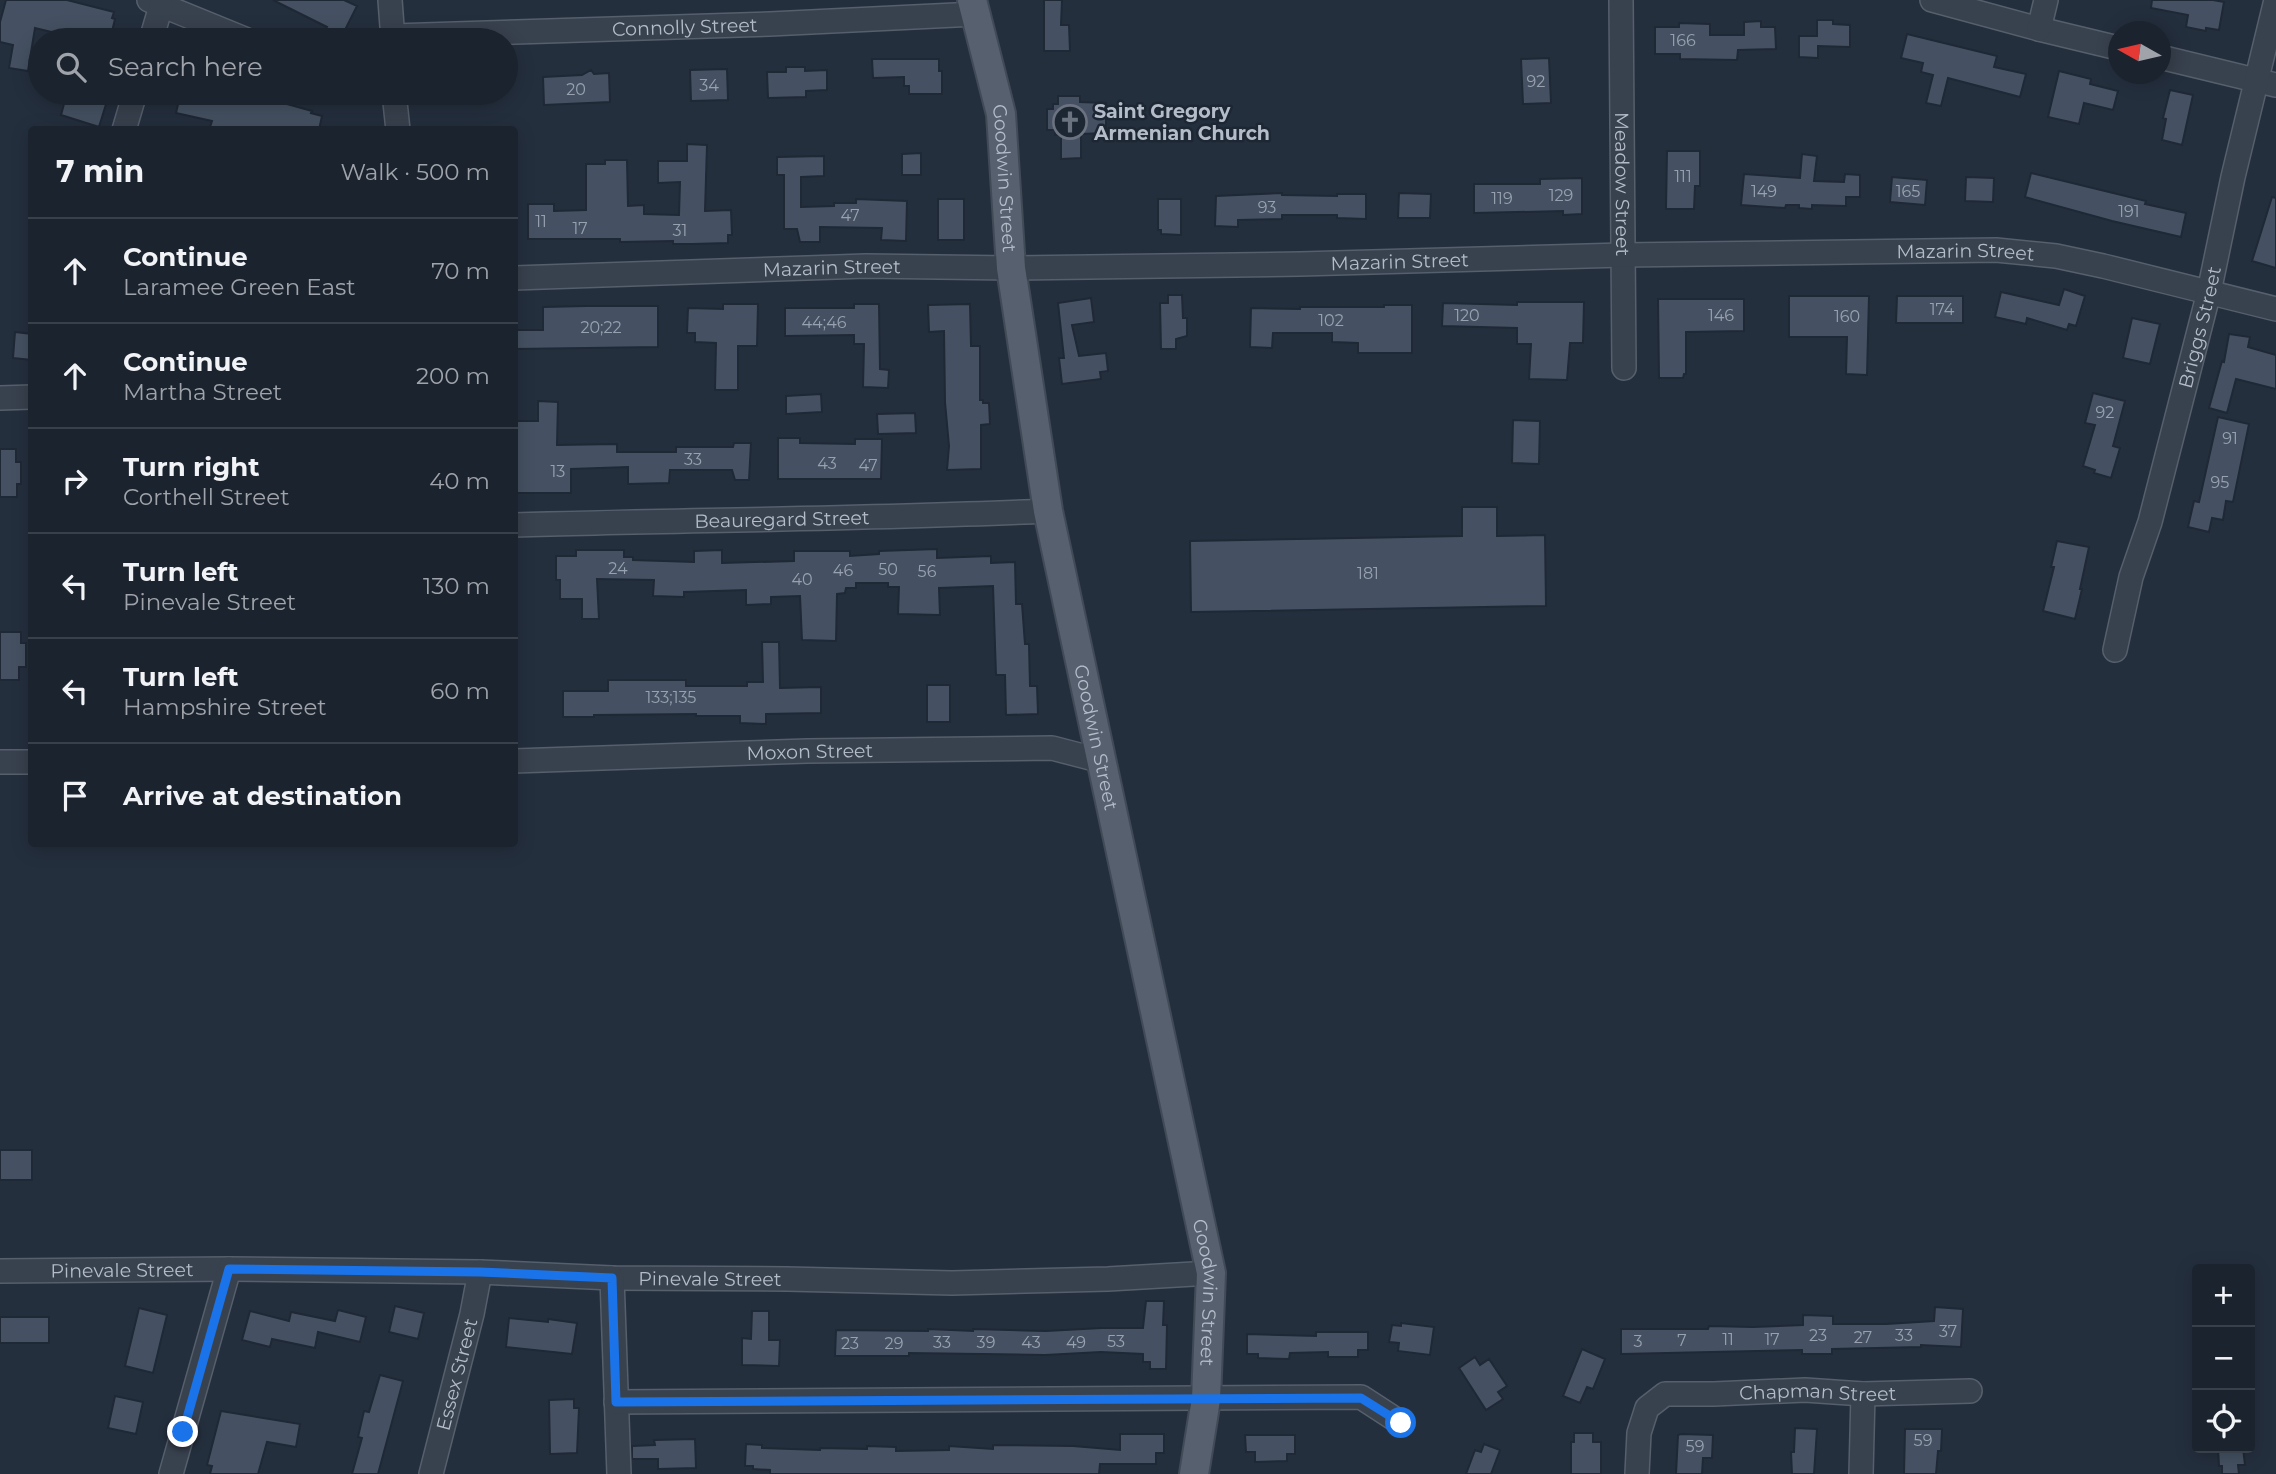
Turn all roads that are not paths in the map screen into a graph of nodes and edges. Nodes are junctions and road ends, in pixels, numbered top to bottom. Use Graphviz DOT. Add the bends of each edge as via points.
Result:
graph roads {
  1 [pos="390,0"];
  2 [pos="1621,0"];
  3 [pos="1932,0"];
  4 [pos="2046,0"];
  5 [pos="2276,0"];
  6 [pos="155,3"];
  7 [pos="974,7"];
  8 [pos="152,28"];
  9 [pos="217,28"];
  10 [pos="392,28"];
  11 [pos="2039,29"];
  12 [pos="518,33"];
  13 [pos="2108,45"];
  14 [pos="2171,60"];
  15 [pos="2266,82"];
  16 [pos="131,105"];
  17 [pos="391,105"];
  18 [pos="125,126"];
  19 [pos="397,126"];
  20 [pos="1623,256"];
  21 [pos="1011,268"];
  22 [pos="518,278"];
  23 [pos="2209,292"];
  24 [pos="2276,309"];
  25 [pos="1625,368"];
  26 [pos="28,397"];
  27 [pos="0,398"];
  28 [pos="1048,511"];
  29 [pos="518,525"];
  30 [pos="2115,650"];
  31 [pos="518,761"];
  32 [pos="1102,761"];
  33 [pos="0,762"];
  34 [pos="28,762"];
  35 [pos="229,1269"];
  36 [pos="0,1271"];
  37 [pos="480,1272"];
  38 [pos="1211,1273"];
  39 [pos="612,1278"];
  40 [pos="1970,1391"];
  41 [pos="1863,1394"];
  42 [pos="1206,1399"];
  43 [pos="616,1402"];
  44 [pos="1401,1423"];
  45 [pos="171,1474"];
  46 [pos="431,1474"];
  47 [pos="619,1474"];
  48 [pos="1194,1474"];
  49 [pos="1637,1474"];
  50 [pos="1861,1474"];
  1 -- 10 [label="street"];
  2 -- 20 [label="street, Meadow Street"];
  3 -- 11 [label="street"];
  4 -- 11 [label="street"];
  5 -- 15 [label="street, Briggs Street"];
  6 -- 8 [label="street"];
  6 -- 9 [label="street"];
  7 -- 12 [label="street, Connolly Street" via="770,24"];
  7 -- 21 [label="main road, Goodwin Street" via="1001,114"];
  11 -- 13 [label="street"];
  14 -- 15 [label="street"];
  15 -- 23 [label="street, Briggs Street"];
  16 -- 18 [label="street"];
  17 -- 19 [label="street"];
  20 -- 21 [label="street, Mazarin Street"];
  20 -- 23 [label="street, Mazarin Street" via="1996,250 2056,256"];
  20 -- 25 [label="street, Meadow Street"];
  21 -- 22 [label="street, Mazarin Street" via="866,267"];
  21 -- 28 [label="main road, Goodwin Street"];
  23 -- 24 [label="street, Mazarin Street"];
  23 -- 30 [label="street, Briggs Street"];
  26 -- 27 [label="street"];
  28 -- 29 [label="street, Beauregard Street"];
  28 -- 32 [label="main road, Goodwin Street"];
  31 -- 32 [label="street, Moxon Street" via="1052,748"];
  32 -- 38 [label="main road, Goodwin Street"];
  33 -- 34 [label="street"];
  35 -- 36 [label="street, Pinevale Street"];
  35 -- 37 [label="street, Pinevale Street"];
  35 -- 45 [label="street"];
  37 -- 39 [label="street, Pinevale Street"];
  37 -- 46 [label="street, Essex Street"];
  38 -- 39 [label="street, Pinevale Street" via="952,1283"];
  38 -- 42 [label="main road, Goodwin Street"];
  39 -- 43 [label="street"];
  40 -- 41 [label="street, Chapman Street"];
  41 -- 49 [label="street, Chapman Street" via="1805,1390 1665,1394 1647,1408 1639,1433"];
  41 -- 50 [label="street"];
  42 -- 43 [label="street"];
  42 -- 44 [label="street" via="1361,1398"];
  42 -- 48 [label="main road, Goodwin Street"];
  43 -- 47 [label="street"];
}
